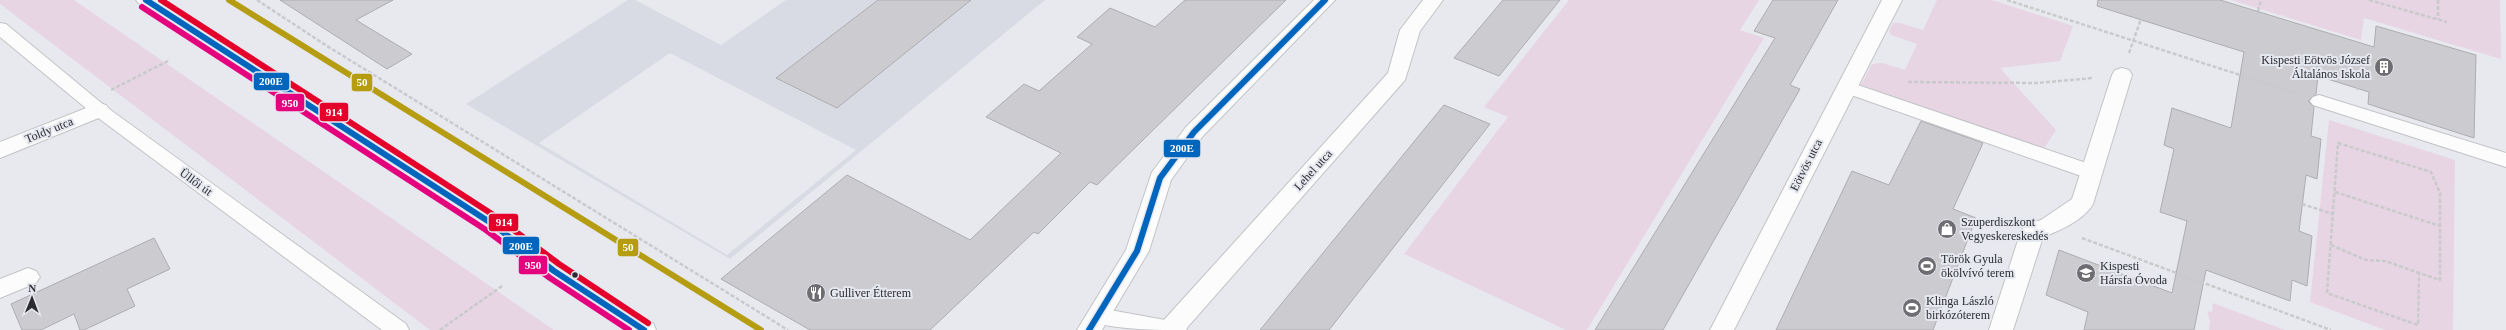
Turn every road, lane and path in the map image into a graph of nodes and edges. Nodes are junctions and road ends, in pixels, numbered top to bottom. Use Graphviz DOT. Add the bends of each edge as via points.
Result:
graph roads {
  1 [pos="146,0"];
  2 [pos="258,0"];
  3 [pos="1325,0"];
  4 [pos="1433,0"];
  5 [pos="1892,0"];
  6 [pos="2007,0"];
  7 [pos="2261,0"];
  8 [pos="2370,0"];
  9 [pos="2438,0"];
  10 [pos="2258,11"];
  11 [pos="2142,16"];
  12 [pos="2438,19"];
  13 [pos="2447,22"];
  14 [pos="0,28"];
  15 [pos="2133,40"];
  16 [pos="170,60"];
  17 [pos="2122,75"];
  18 [pos="1906,82"];
  19 [pos="1846,87"];
  20 [pos="2319,101"];
  21 [pos="94,106"];
  22 [pos="0,150"];
  23 [pos="2506,160"];
  24 [pos="2091,172"];
  25 [pos="2335,192"];
  26 [pos="2302,204"];
  27 [pos="2333,214"];
  28 [pos="2049,226"];
  29 [pos="2440,226"];
  30 [pos="2331,245"];
  31 [pos="2419,273"];
  32 [pos="28,277"];
  33 [pos="502,286"];
  34 [pos="0,289"];
  35 [pos="1094,323"];
  36 [pos="1174,329"];
  37 [pos="398,330"];
  38 [pos="440,330"];
  39 [pos="644,330"];
  40 [pos="788,330"];
  41 [pos="1722,330"];
  42 [pos="2001,330"];
  43 [pos="2331,330"];
  1 -- 39 [label="street" via="491,223 554,271"];
  2 -- 40 [label="path" via="327,46"];
  3 -- 35 [label="street" via="1194,132 1160,178 1138,251"];
  4 -- 36 [label="street, Lehel utca" via="1410,30 1398,75"];
  5 -- 19 [label="street, Eötvös utca"];
  6 -- 15 [label="path"];
  7 -- 10 [label="path"];
  8 -- 12 [label="path"];
  9 -- 12 [label="path"];
  11 -- 15 [label="path"];
  12 -- 13 [label="path"];
  14 -- 21 [label="lane, Üllői út"];
  15 -- 17 [label="path"];
  15 -- 20 [label="path"];
  16 -- 21 [label="path"];
  17 -- 18 [label="path" via="2036,83"];
  17 -- 24 [label="street"];
  19 -- 24 [label="lane"];
  19 -- 41 [label="street, Eötvös utca"];
  20 -- 23 [label="lane"];
  21 -- 22 [label="street, Toldy utca"];
  21 -- 37 [label="lane, Üllői út"];
  24 -- 28 [label="street" via="2082,204"];
  25 -- 27 [label="path"];
  25 -- 29 [label="path"];
  25 -- 29 [label="path" via="2338,142 2431,172 2440,193"];
  26 -- 27 [label="path"];
  27 -- 30 [label="path"];
  28 -- 42 [label="street" via="2033,231"];
  28 -- 43 [label="path"];
  29 -- 31 [label="path" via="2440,280"];
  30 -- 31 [label="path" via="2366,260 2385,261"];
  30 -- 31 [label="path" via="2327,293 2418,325"];
  32 -- 34 [label="street"];
  33 -- 38 [label="path"];
  35 -- 36 [label="lane"];
}
